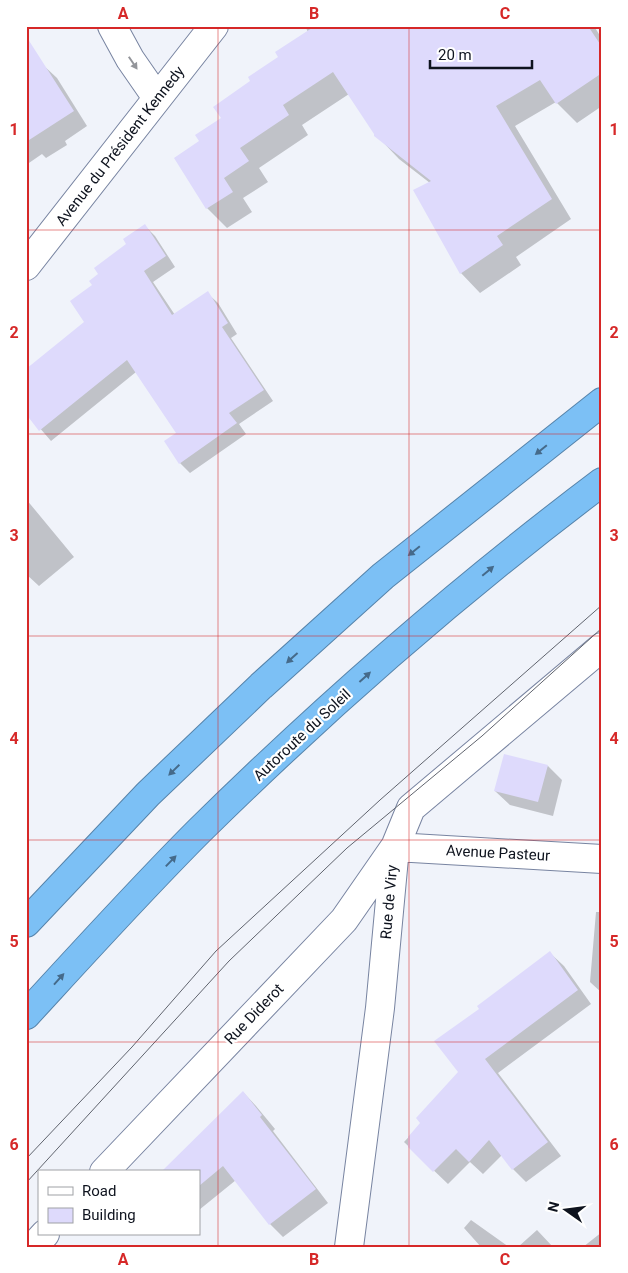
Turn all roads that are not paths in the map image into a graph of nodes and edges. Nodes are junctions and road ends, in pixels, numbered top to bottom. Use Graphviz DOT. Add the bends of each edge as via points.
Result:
graph roads {
  1 [pos="112,26"];
  2 [pos="214,26"];
  3 [pos="158,98"];
  4 [pos="26,266"];
  5 [pos="602,402"];
  6 [pos="602,482"];
  7 [pos="602,647"];
  8 [pos="394,847"];
  9 [pos="602,860"];
  10 [pos="26,923"];
  11 [pos="26,1015"];
  12 [pos="106,1170"];
  13 [pos="43,1236"];
  14 [pos="33,1247"];
  15 [pos="349,1247"];
  1 -- 3 [label="street, one-way" via="130,59"];
  2 -- 3 [label="street, Avenue du Président Kennedy"];
  3 -- 4 [label="street, Avenue du Président Kennedy"];
  5 -- 10 [label="highway, one-way" via="383,576 261,686 148,794"];
  11 -- 6 [label="highway, Autoroute du Soleil, one-way" via="199,832 312,724 422,626"];
  7 -- 8 [label="street, Rue de Viry" via="411,808"];
  8 -- 9 [label="street, Avenue Pasteur"];
  8 -- 12 [label="street, Rue Diderot" via="344,920"];
  8 -- 15 [label="street, Rue de Viry" via="380,1008"];
  13 -- 14 [label="street"];
}
